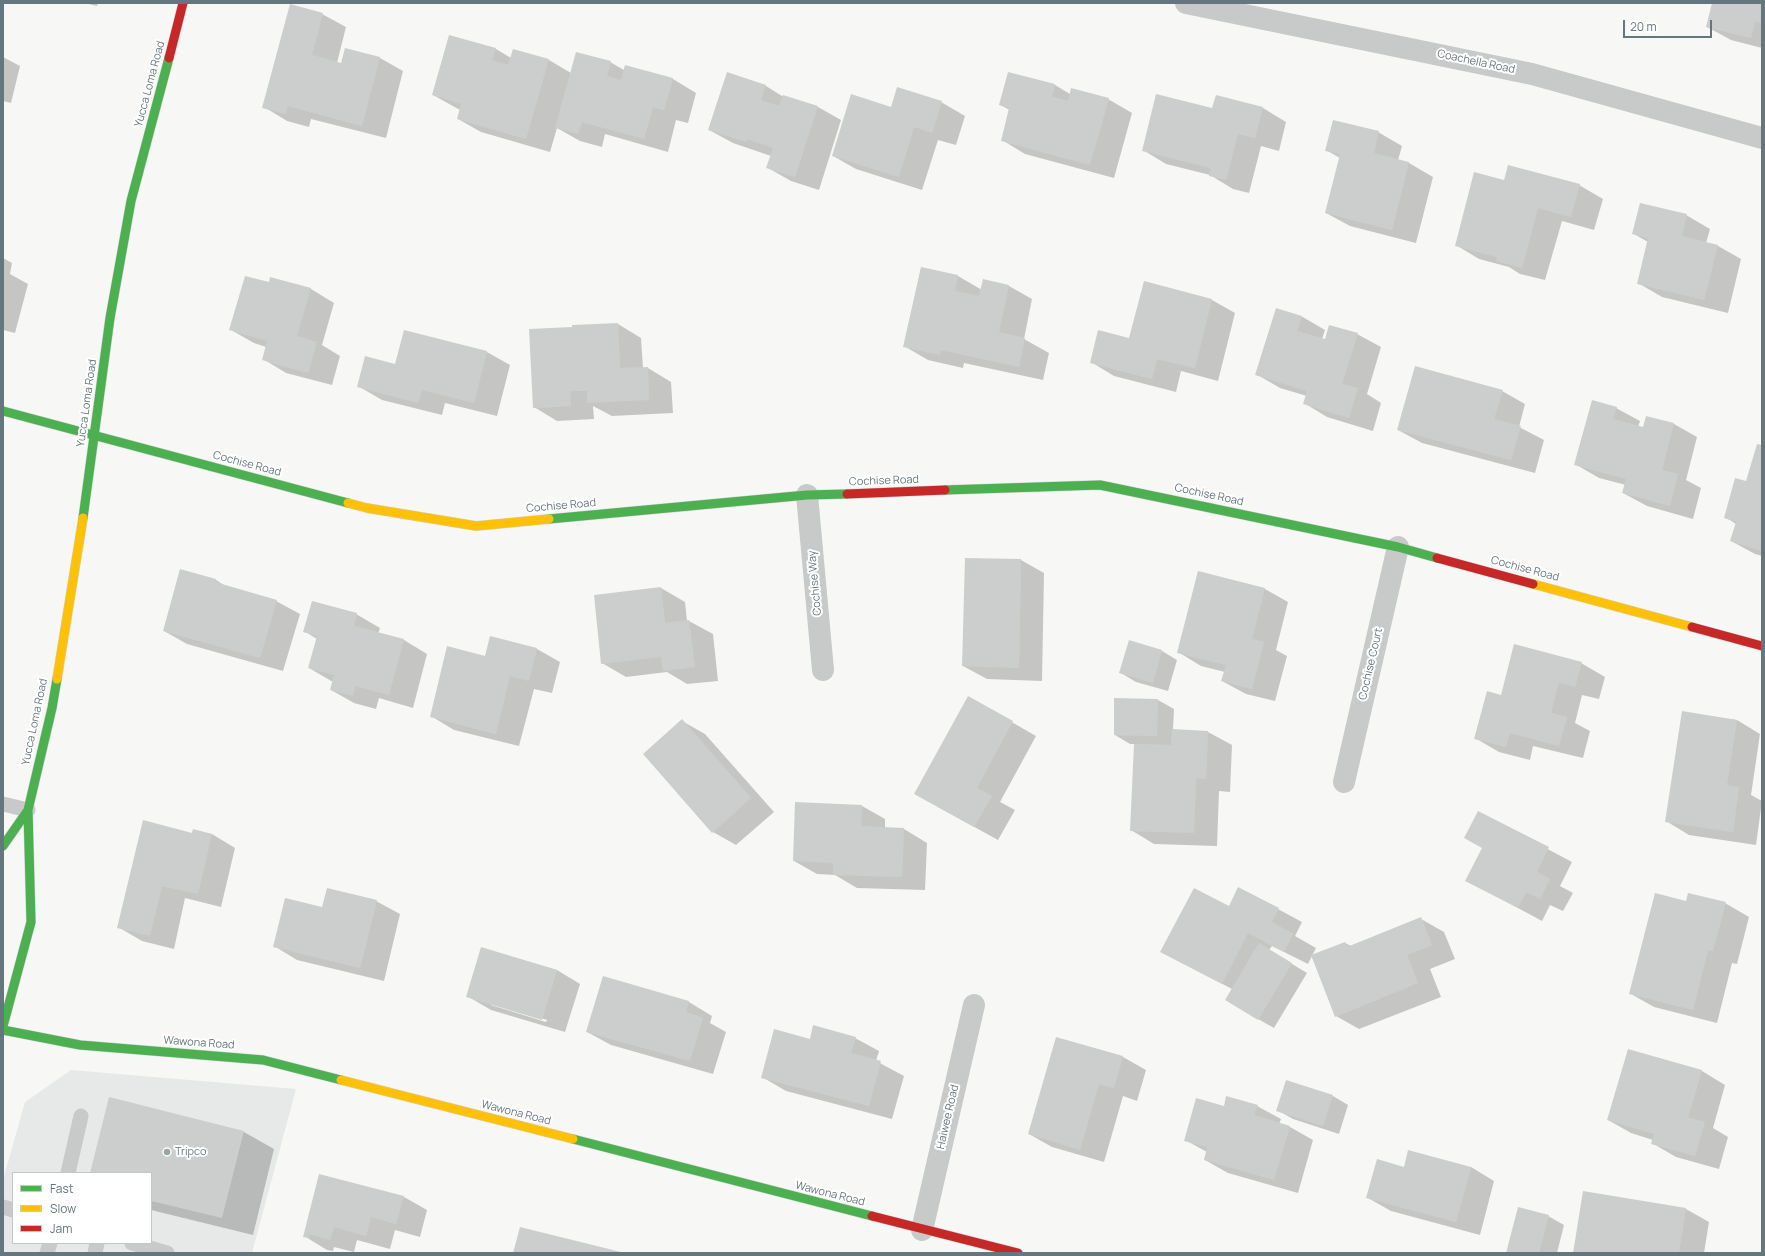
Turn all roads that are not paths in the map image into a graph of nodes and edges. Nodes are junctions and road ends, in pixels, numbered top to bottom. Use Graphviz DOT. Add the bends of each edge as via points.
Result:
graph roads {
  1 [pos="183,3"];
  2 [pos="1186,3"];
  3 [pos="1762,138"];
  4 [pos="3,411"];
  5 [pos="95,436"];
  6 [pos="807,495"];
  7 [pos="1398,547"];
  8 [pos="1762,646"];
  9 [pos="823,670"];
  10 [pos="1344,782"];
  11 [pos="3,804"];
  12 [pos="28,810"];
  13 [pos="3,846"];
  14 [pos="974,1005"];
  15 [pos="3,1026"];
  16 [pos="3,1030"];
  17 [pos="81,1116"];
  18 [pos="68,1172"];
  19 [pos="922,1230"];
  20 [pos="133,1247"];
  21 [pos="167,1253"];
  22 [pos="1018,1253"];
  1 -- 5 [label="street, Yucca Loma Road" via="131,202 110,318"];
  2 -- 3 [label="street, Coachella Road" via="1532,74"];
  4 -- 5 [label="street, Cochise Road"];
  5 -- 6 [label="street, Cochise Road" via="367,508 476,526"];
  5 -- 12 [label="street, Yucca Loma Road" via="52,708"];
  6 -- 7 [label="street, Cochise Road" via="1100,485"];
  6 -- 9 [label="street, Cochise Way"];
  7 -- 8 [label="street, Cochise Road"];
  7 -- 10 [label="street, Cochise Court"];
  11 -- 12 [label="lane"];
  12 -- 13 [label="street, Yucca Loma Road"];
  12 -- 15 [label="street, Yucca Loma Road" via="31,922"];
  14 -- 19 [label="street, Haiwee Road"];
  16 -- 19 [label="street, Wawona Road" via="80,1046 263,1060"];
  17 -- 18 [label="lane"];
  19 -- 22 [label="street, Wawona Road"];
  20 -- 21 [label="lane"];
}
